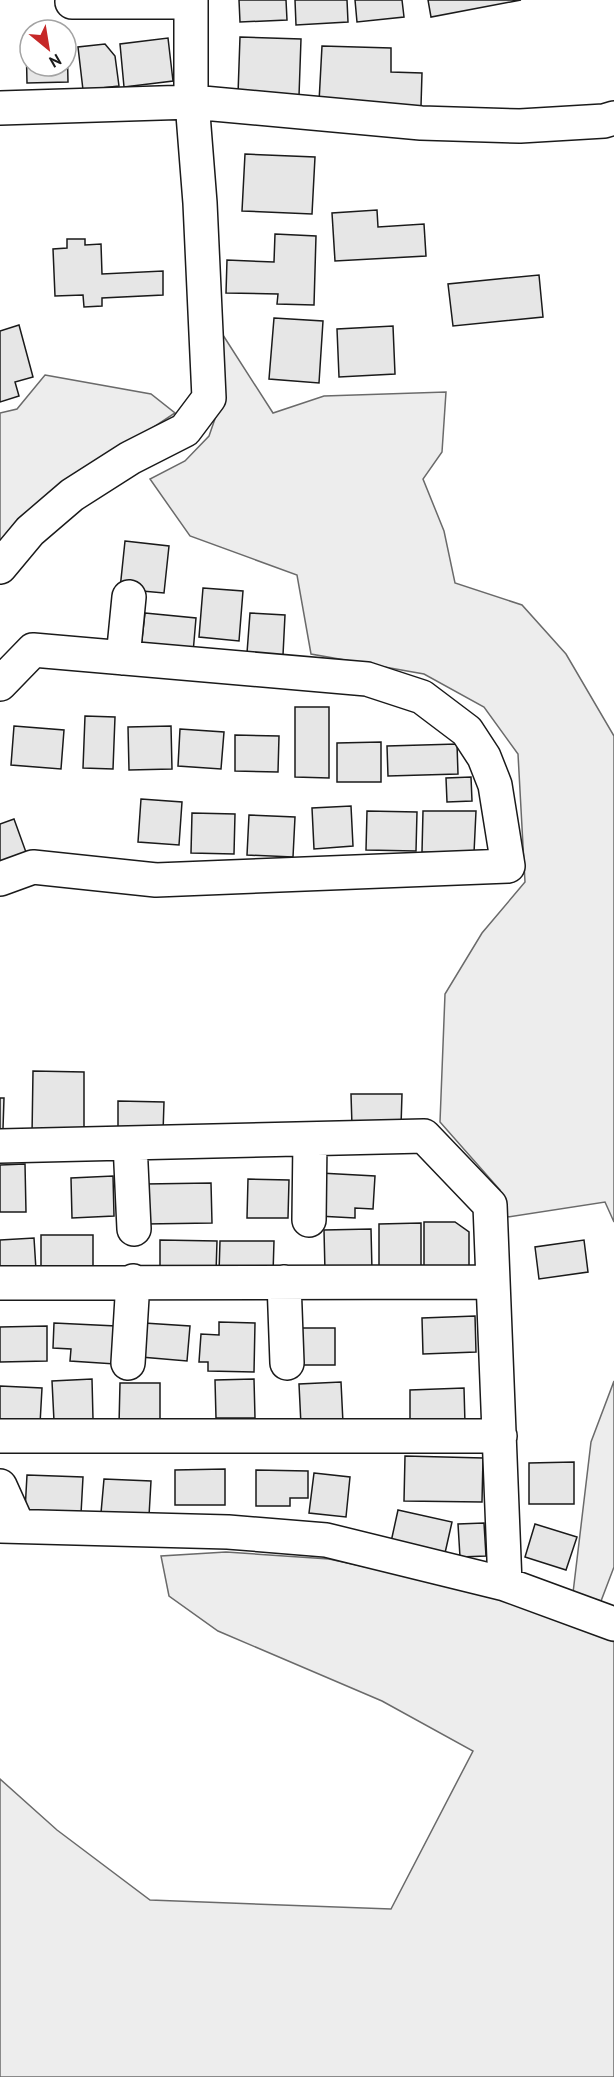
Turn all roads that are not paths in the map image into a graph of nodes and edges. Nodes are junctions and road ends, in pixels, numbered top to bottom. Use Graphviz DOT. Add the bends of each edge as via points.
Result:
graph roads {
  1 [pos="191,1"];
  2 [pos="72,2"];
  3 [pos="192,102"];
  4 [pos="0,108"];
  5 [pos="614,118"];
  6 [pos="0,567"];
  7 [pos="129,597"];
  8 [pos="123,658"];
  9 [pos="0,684"];
  10 [pos="0,879"];
  11 [pos="309,1139"];
  12 [pos="130,1143"];
  13 [pos="0,1146"];
  14 [pos="309,1220"];
  15 [pos="135,1229"];
  16 [pos="133,1281"];
  17 [pos="285,1282"];
  18 [pos="493,1282"];
  19 [pos="0,1283"];
  20 [pos="128,1363"];
  21 [pos="288,1363"];
  22 [pos="0,1436"];
  23 [pos="500,1436"];
  24 [pos="0,1486"];
  25 [pos="9,1526"];
  26 [pos="505,1584"];
  27 [pos="614,1624"];
  1 -- 2 [label="street"];
  1 -- 3 [label="street"];
  3 -- 4 [label="street"];
  3 -- 5 [label="street" via="432,123 520,126"];
  3 -- 6 [label="street" via="209,398 186,430 130,458 72,495 30,531"];
  7 -- 8 [label="street"];
  8 -- 9 [label="street" via="33,650"];
  8 -- 10 [label="street" via="367,679 422,697 467,731 484,757 495,785 508,866 156,880 33,867"];
  11 -- 12 [label="street"];
  11 -- 14 [label="street"];
  11 -- 18 [label="street" via="424,1136 490,1205"];
  12 -- 13 [label="street"];
  12 -- 15 [label="street"];
  16 -- 17 [label="street"];
  16 -- 19 [label="street"];
  16 -- 20 [label="street"];
  17 -- 18 [label="street"];
  17 -- 21 [label="street"];
  18 -- 23 [label="street"];
  22 -- 23 [label="street"];
  23 -- 26 [label="street"];
  24 -- 25 [label="street"];
  25 -- 26 [label="street" via="228,1532 326,1540"];
  26 -- 27 [label="street"];
}
